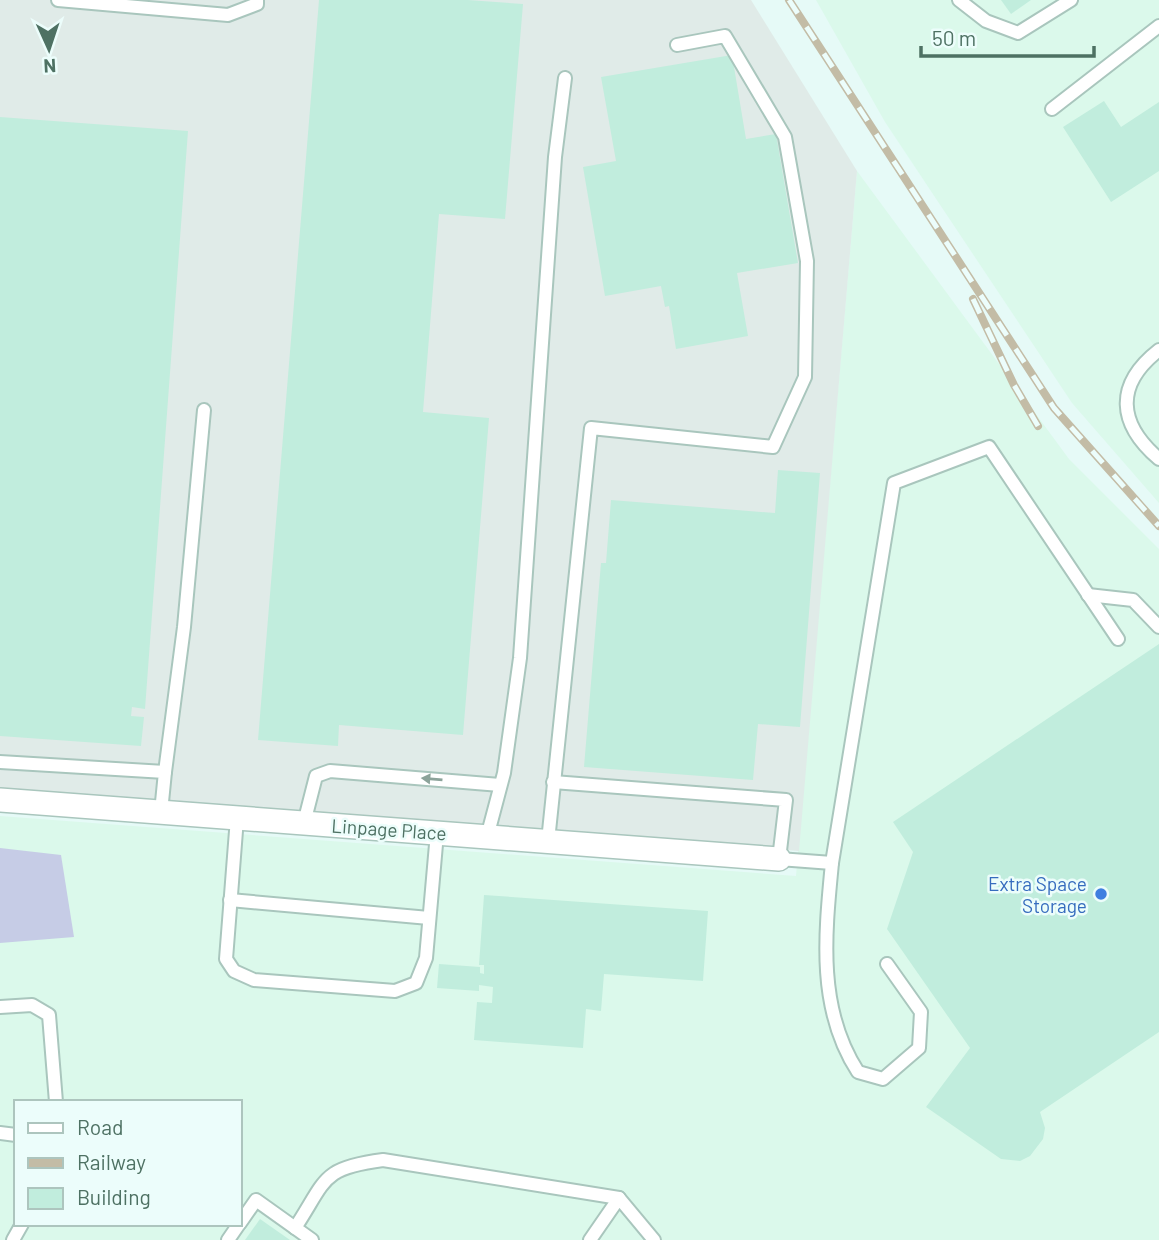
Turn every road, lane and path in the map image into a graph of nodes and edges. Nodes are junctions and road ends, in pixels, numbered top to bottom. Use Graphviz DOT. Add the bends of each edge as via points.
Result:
graph roads {
  1 [pos="58,0"];
  2 [pos="257,0"];
  3 [pos="959,0"];
  4 [pos="1071,0"];
  5 [pos="1159,26"];
  6 [pos="677,45"];
  7 [pos="565,78"];
  8 [pos="1052,109"];
  9 [pos="1159,350"];
  10 [pos="204,410"];
  11 [pos="1159,459"];
  12 [pos="1088,595"];
  13 [pos="1159,627"];
  14 [pos="1118,639"];
  15 [pos="0,762"];
  16 [pos="165,772"];
  17 [pos="554,782"];
  18 [pos="500,785"];
  19 [pos="0,800"];
  20 [pos="160,812"];
  21 [pos="237,818"];
  22 [pos="304,823"];
  23 [pos="437,833"];
  24 [pos="487,837"];
  25 [pos="548,841"];
  26 [pos="779,859"];
  27 [pos="832,863"];
  28 [pos="230,900"];
  29 [pos="429,918"];
  30 [pos="887,964"];
  31 [pos="0,1007"];
  32 [pos="56,1100"];
  33 [pos="619,1198"];
  34 [pos="242,1220"];
  35 [pos="295,1228"];
  36 [pos="312,1240"];
  37 [pos="590,1240"];
  38 [pos="654,1240"];
  1 -- 2 [label="lane" via="228,15 257,4"];
  3 -- 4 [label="lane" via="986,21 1018,33"];
  5 -- 8 [label="lane"];
  6 -- 17 [label="lane" via="725,36 785,137 807,261 805,377 773,446 590,428"];
  7 -- 18 [label="lane" via="555,157 520,658"];
  9 -- 11 [label="lane" via="1130,384 1125,401 1137,440"];
  10 -- 16 [label="lane"];
  12 -- 13 [label="lane" via="1133,600"];
  12 -- 14 [label="lane"];
  12 -- 27 [label="lane" via="989,447 894,483"];
  15 -- 16 [label="lane"];
  16 -- 20 [label="lane"];
  17 -- 25 [label="lane"];
  17 -- 26 [label="lane" via="786,800"];
  18 -- 22 [label="lane, one-way" via="330,771 316,776"];
  18 -- 24 [label="lane"];
  19 -- 20 [label="street, Linpage Place"];
  20 -- 21 [label="street, Linpage Place"];
  21 -- 22 [label="street, Linpage Place"];
  21 -- 28 [label="lane"];
  22 -- 23 [label="street, Linpage Place"];
  23 -- 24 [label="street, Linpage Place"];
  23 -- 29 [label="lane"];
  24 -- 25 [label="street, Linpage Place"];
  25 -- 26 [label="street, Linpage Place"];
  26 -- 27 [label="lane"];
  27 -- 30 [label="lane" via="825,938 830,1006 842,1047 858,1072 883,1079 919,1048 921,1012"];
  28 -- 29 [label="lane"];
  28 -- 29 [label="lane" via="226,958 234,971 254,980 395,990 416,983 426,958"];
  31 -- 32 [label="lane" via="33,1005 49,1015"];
  33 -- 35 [label="lane" via="383,1160 332,1171"];
  33 -- 37 [label="lane"];
  33 -- 38 [label="lane"];
  34 -- 35 [label="lane" via="256,1200"];
  35 -- 36 [label="lane"];
}
